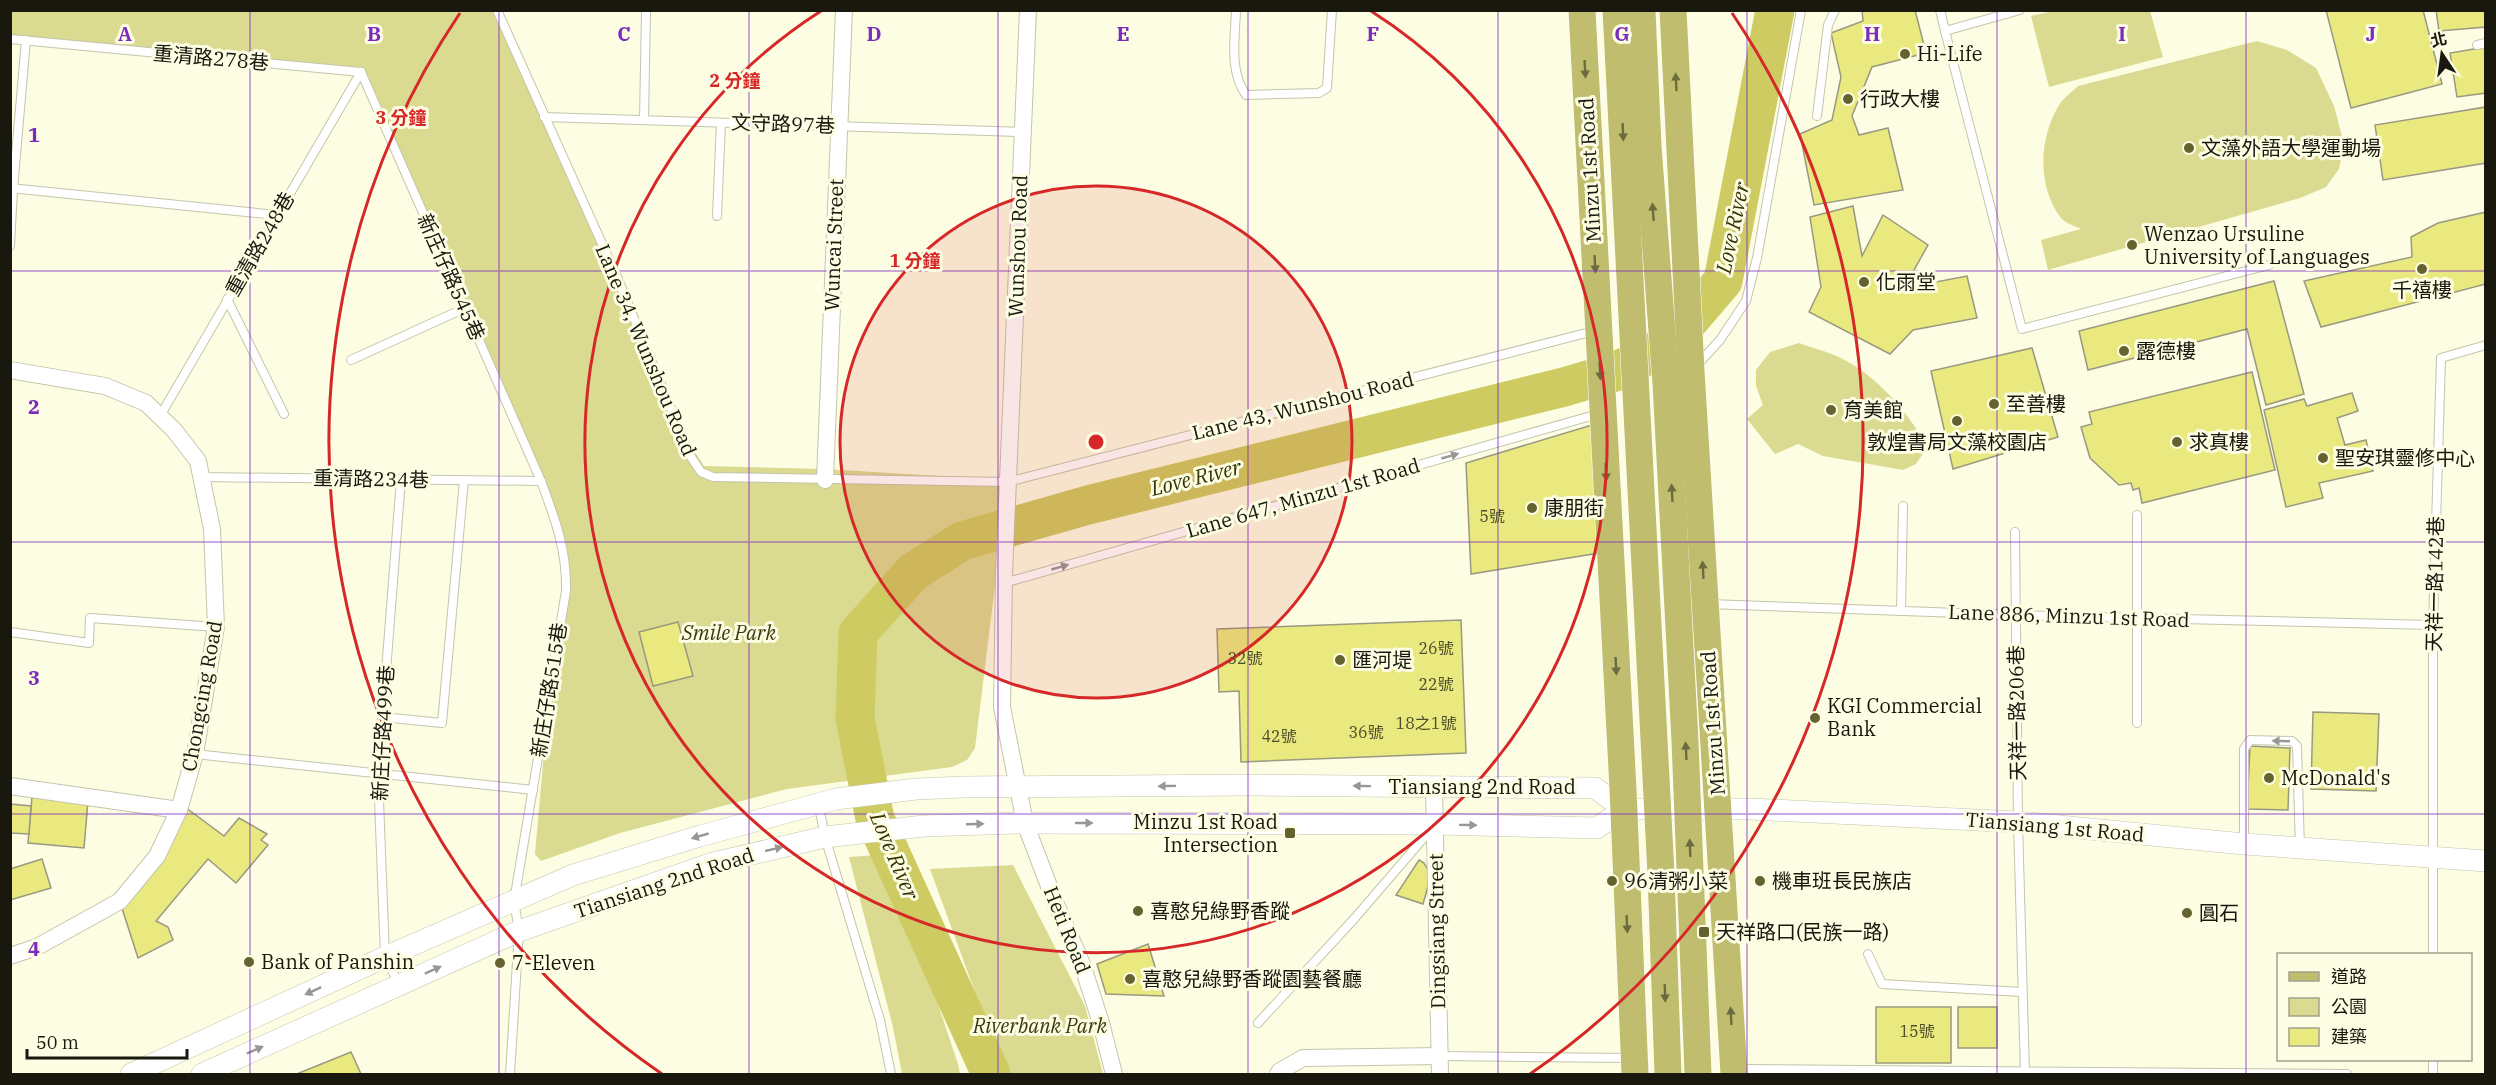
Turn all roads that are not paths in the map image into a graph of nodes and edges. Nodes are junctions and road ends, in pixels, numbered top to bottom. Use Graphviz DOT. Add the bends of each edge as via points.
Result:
graph roads {
  1 [pos="497,10"];
  2 [pos="646,10"];
  3 [pos="844,10"];
  4 [pos="1028,10"];
  5 [pos="1236,10"];
  6 [pos="1332,10"];
  7 [pos="1582,10"];
  8 [pos="1616,10"];
  9 [pos="1642,10"];
  10 [pos="1673,10"];
  11 [pos="1801,10"];
  12 [pos="1835,10"];
  13 [pos="1940,10"];
  14 [pos="2020,10"];
  15 [pos="1945,31"];
  16 [pos="10,39"];
  17 [pos="26,40"];
  18 [pos="361,72"];
  19 [pos="1817,116"];
  20 [pos="544,117"];
  21 [pos="644,120"];
  22 [pos="721,123"];
  23 [pos="839,126"];
  24 [pos="1022,132"];
  25 [pos="12,189"];
  26 [pos="277,214"];
  27 [pos="717,216"];
  28 [pos="10,246"];
  29 [pos="2269,265"];
  30 [pos="227,299"];
  31 [pos="465,308"];
  32 [pos="1598,330"];
  33 [pos="2486,345"];
  34 [pos="351,360"];
  35 [pos="10,370"];
  36 [pos="1692,371"];
  37 [pos="284,414"];
  38 [pos="159,416"];
  39 [pos="1603,424"];
  40 [pos="1638,432"];
  41 [pos="201,477"];
  42 [pos="401,479"];
  43 [pos="464,480"];
  44 [pos="825,480"];
  45 [pos="541,481"];
  46 [pos="1008,487"];
  47 [pos="1903,506"];
  48 [pos="2137,515"];
  49 [pos="2015,532"];
  50 [pos="1004,578"];
  51 [pos="1705,604"];
  52 [pos="1901,611"];
  53 [pos="2015,615"];
  54 [pos="2136,618"];
  55 [pos="2433,625"];
  56 [pos="216,627"];
  57 [pos="10,632"];
  58 [pos="382,717"];
  59 [pos="2137,723"];
  60 [pos="195,754"];
  61 [pos="378,774"];
  62 [pos="10,786"];
  63 [pos="1434,786"];
  64 [pos="1017,787"];
  65 [pos="533,790"];
  66 [pos="828,801"];
  67 [pos="1624,809"];
  68 [pos="1657,809"];
  69 [pos="179,810"];
  70 [pos="1689,810"];
  71 [pos="1719,810"];
  72 [pos="2018,822"];
  73 [pos="1025,823"];
  74 [pos="1435,824"];
  75 [pos="825,837"];
  76 [pos="2244,844"];
  77 [pos="2300,849"];
  78 [pos="2433,857"];
  79 [pos="2486,861"];
  80 [pos="513,901"];
  81 [pos="519,932"];
  82 [pos="2433,953"];
  83 [pos="1868,954"];
  84 [pos="10,956"];
  85 [pos="385,957"];
  86 [pos="399,985"];
  87 [pos="2022,992"];
  88 [pos="1258,1023"];
  89 [pos="1439,1056"];
  90 [pos="1634,1066"];
  91 [pos="1734,1072"];
  92 [pos="2025,1072"];
  93 [pos="138,1073"];
  94 [pos="202,1074"];
  95 [pos="510,1074"];
  96 [pos="891,1074"];
  97 [pos="1114,1074"];
  98 [pos="1278,1074"];
  99 [pos="1440,1074"];
  100 [pos="1668,1074"];
  101 [pos="1698,1074"];
  102 [pos="2347,1074"];
  1 -- 20 [label="lane, Lane 34, Wunshou Road"];
  2 -- 21 [label="lane"];
  3 -- 23 [label="street, Wuncai Street"];
  4 -- 24 [label="street, Wunshou Road"];
  5 -- 6 [label="lane" via="1236,74 1246,95 1313,94 1327,88"];
  7 -- 32 [label="main road, Minzu 1st Road, one-way"];
  8 -- 40 [label="main road, Minzu 1st Road, one-way"];
  70 -- 9 [label="main road, Minzu 1st Road, one-way"];
  36 -- 10 [label="main road, Minzu 1st Road, one-way"];
  11 -- 36 [label="lane" via="1746,301 1720,340"];
  12 -- 19 [label="lane" via="1828,25"];
  13 -- 15 [label="lane"];
  14 -- 15 [label="lane"];
  15 -- 29 [label="lane" via="2022,329"];
  16 -- 17 [label="lane, 重清路278巷"];
  17 -- 18 [label="lane, 重清路278巷"];
  17 -- 25 [label="lane"];
  18 -- 26 [label="lane, 重清路248巷"];
  18 -- 31 [label="lane, 新庄仔路545巷"];
  20 -- 21 [label="lane, 文守路97巷"];
  20 -- 44 [label="lane, Lane 34, Wunshou Road" via="700,472 713,477"];
  21 -- 22 [label="lane, 文守路97巷"];
  22 -- 23 [label="lane, 文守路97巷"];
  22 -- 27 [label="lane"];
  23 -- 24 [label="lane, 文守路97巷"];
  23 -- 44 [label="street, Wuncai Street"];
  24 -- 46 [label="street, Wunshou Road"];
  25 -- 26 [label="lane"];
  25 -- 28 [label="lane"];
  26 -- 30 [label="lane, 重清路248巷"];
  30 -- 37 [label="lane"];
  30 -- 38 [label="lane, 重清路248巷"];
  31 -- 34 [label="lane"];
  31 -- 45 [label="lane, 新庄仔路545巷"];
  32 -- 39 [label="main road, Minzu 1st Road, one-way"];
  32 -- 46 [label="lane, Lane 43, Wunshou Road"];
  33 -- 55 [label="lane, 天祥一路142巷" via="2441,358"];
  35 -- 38 [label="street, Chongcing Road" via="105,386 146,403"];
  51 -- 36 [label="main road, Minzu 1st Road, one-way"];
  38 -- 41 [label="street, Chongcing Road" via="198,461"];
  39 -- 40 [label="main road"];
  50 -- 39 [label="lane, Lane 647, Minzu 1st Road, one-way"];
  39 -- 67 [label="main road, one-way"];
  40 -- 68 [label="main road"];
  41 -- 42 [label="lane, 重清路234巷"];
  41 -- 56 [label="street, Chongcing Road" via="212,529"];
  42 -- 43 [label="lane, 重清路234巷"];
  42 -- 58 [label="lane, 新庄仔路499巷"];
  43 -- 45 [label="lane, 重清路234巷"];
  43 -- 58 [label="lane" via="442,723"];
  44 -- 46 [label="lane, Lane 34, Wunshou Road"];
  45 -- 65 [label="lane, 新庄仔路515巷" via="559,529 567,565"];
  46 -- 50 [label="street, Wunshou Road"];
  47 -- 52 [label="lane"];
  48 -- 54 [label="lane"];
  49 -- 53 [label="lane, 天祥一路206巷"];
  50 -- 64 [label="street" via="1002,707"];
  51 -- 52 [label="lane, Lane 886, Minzu 1st Road"];
  51 -- 71 [label="main road, Minzu 1st Road"];
  52 -- 53 [label="lane, Lane 886, Minzu 1st Road"];
  53 -- 54 [label="lane, Lane 886, Minzu 1st Road"];
  53 -- 72 [label="lane, 天祥一路206巷"];
  54 -- 55 [label="lane, Lane 886, Minzu 1st Road"];
  54 -- 59 [label="lane"];
  55 -- 78 [label="lane, 天祥一路142巷"];
  56 -- 57 [label="lane" via="90,618 89,643"];
  56 -- 60 [label="street, Chongcing Road"];
  58 -- 61 [label="lane, 新庄仔路499巷"];
  60 -- 61 [label="lane"];
  60 -- 69 [label="street, Chongcing Road"];
  61 -- 65 [label="lane"];
  61 -- 85 [label="lane, 新庄仔路499巷"];
  62 -- 69 [label="street"];
  63 -- 64 [label="street, Tiansiang 2nd Road, one-way"];
  63 -- 67 [label="street, Tiansiang 2nd Road" via="1594,788"];
  63 -- 74 [label="street, Dingsiang Street"];
  64 -- 66 [label="street, Tiansiang 2nd Road" via="916,789"];
  64 -- 73 [label="street, Heti Road"];
  65 -- 80 [label="lane, 新庄仔路515巷"];
  66 -- 75 [label="lane"];
  66 -- 80 [label="street, Tiansiang 2nd Road, one-way" via="573,874"];
  67 -- 68 [label="street, Tiansiang 1st Road"];
  74 -- 67 [label="street, Tiansiang 2nd Road, one-way" via="1597,828"];
  67 -- 90 [label="main road, one-way"];
  68 -- 70 [label="street, Tiansiang 1st Road"];
  68 -- 100 [label="main road, one-way"];
  69 -- 84 [label="street, Chongcing Road" via="157,856 120,901 37,947"];
  70 -- 71 [label="street, Tiansiang 1st Road"];
  101 -- 70 [label="main road, Minzu 1st Road, one-way"];
  71 -- 72 [label="street, Tiansiang 1st Road"];
  91 -- 71 [label="main road, Minzu 1st Road, one-way"];
  72 -- 76 [label="street, Tiansiang 1st Road"];
  72 -- 87 [label="lane, 天祥一路206巷"];
  73 -- 74 [label="street, Tiansiang 2nd Road, one-way"];
  75 -- 73 [label="street, Tiansiang 2nd Road, one-way" via="924,826"];
  73 -- 97 [label="street, Heti Road" via="1082,964"];
  74 -- 88 [label="lane"];
  74 -- 89 [label="street, Dingsiang Street"];
  81 -- 75 [label="street, Tiansiang 2nd Road, one-way" via="713,863"];
  75 -- 96 [label="lane" via="880,1020"];
  76 -- 77 [label="street, Tiansiang 1st Road"];
  77 -- 76 [label="lane, one-way" via="2297,746 2292,741 2250,740 2244,749"];
  77 -- 78 [label="street, Tiansiang 1st Road"];
  78 -- 79 [label="street, Tiansiang 1st Road"];
  78 -- 82 [label="lane, 天祥一路142巷"];
  80 -- 81 [label="lane"];
  80 -- 85 [label="street, Tiansiang 2nd Road"];
  86 -- 81 [label="street, Tiansiang 2nd Road, one-way"];
  81 -- 95 [label="lane"];
  83 -- 87 [label="lane" via="1882,984"];
  85 -- 86 [label="lane, 新庄仔路499巷"];
  85 -- 93 [label="street, Tiansiang 2nd Road, one-way"];
  94 -- 86 [label="street, Tiansiang 2nd Road, one-way"];
  87 -- 92 [label="lane, 天祥一路206巷"];
  89 -- 90 [label="lane"];
  89 -- 98 [label="street" via="1303,1058"];
  89 -- 99 [label="street, Dingsiang Street"];
  91 -- 92 [label="lane"];
  92 -- 102 [label="lane"];
}
